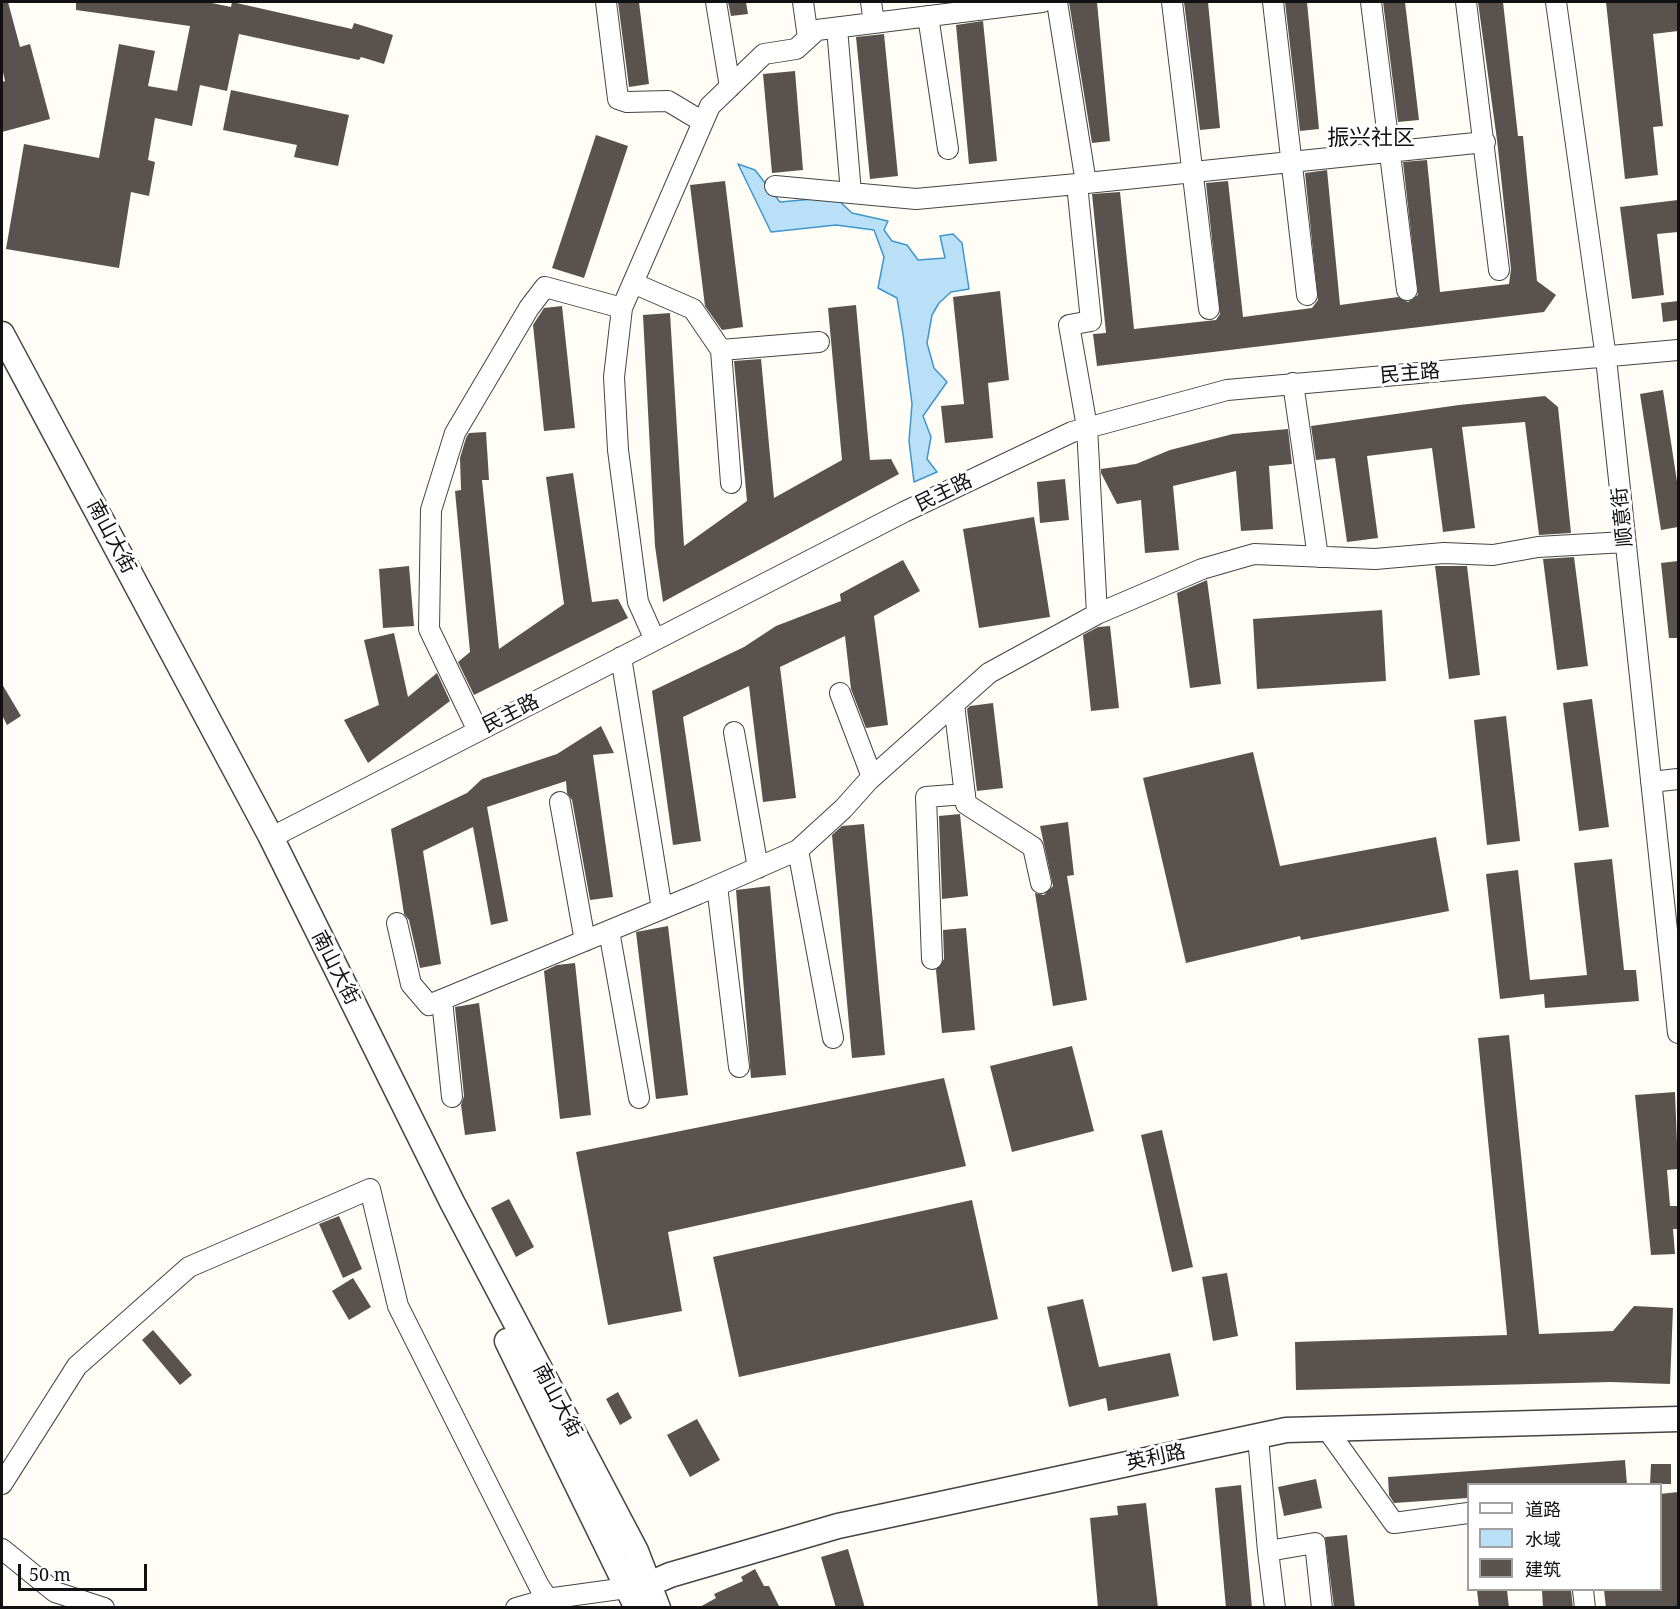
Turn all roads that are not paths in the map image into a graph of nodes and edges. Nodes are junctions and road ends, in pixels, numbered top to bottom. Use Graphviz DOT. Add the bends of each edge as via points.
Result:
graph roads {
  1 [pos="606,2"];
  2 [pos="716,2"];
  3 [pos="802,2"];
  4 [pos="871,2"];
  5 [pos="1042,2"];
  6 [pos="1057,2"];
  7 [pos="1172,2"];
  8 [pos="1273,2"];
  9 [pos="1371,2"];
  10 [pos="1466,2"];
  11 [pos="1557,2"];
  12 [pos="975,6"];
  13 [pos="928,16"];
  14 [pos="874,23"];
  15 [pos="837,28"];
  16 [pos="808,38"];
  17 [pos="730,87"];
  18 [pos="703,122"];
  19 [pos="1485,141"];
  20 [pos="948,149"];
  21 [pos="1390,151"];
  22 [pos="1291,161"];
  23 [pos="1193,172"];
  24 [pos="1081,183"];
  25 [pos="775,186"];
  26 [pos="851,193"];
  27 [pos="1499,270"];
  28 [pos="633,283"];
  29 [pos="1407,290"];
  30 [pos="1307,296"];
  31 [pos="622,308"];
  32 [pos="1209,309"];
  33 [pos="2,334"];
  34 [pos="819,342"];
  35 [pos="721,350"];
  36 [pos="1678,350"];
  37 [pos="1606,358"];
  38 [pos="2,360"];
  39 [pos="1293,384"];
  40 [pos="1087,427"];
  41 [pos="731,483"];
  42 [pos="1625,542"];
  43 [pos="1318,556"];
  44 [pos="1097,614"];
  45 [pos="654,640"];
  46 [pos="621,657"];
  47 [pos="840,693"];
  48 [pos="954,704"];
  49 [pos="478,731"];
  50 [pos="734,732"];
  51 [pos="872,777"];
  52 [pos="1678,779"];
  53 [pos="1652,782"];
  54 [pos="965,794"];
  55 [pos="560,802"];
  56 [pos="270,835"];
  57 [pos="798,850"];
  58 [pos="758,868"];
  59 [pos="1041,883"];
  60 [pos="717,886"];
  61 [pos="662,909"];
  62 [pos="397,923"];
  63 [pos="609,931"];
  64 [pos="585,941"];
  65 [pos="932,959"];
  66 [pos="442,1000"];
  67 [pos="1678,1033"];
  68 [pos="833,1038"];
  69 [pos="739,1068"];
  70 [pos="452,1097"];
  71 [pos="639,1098"];
  72 [pos="1678,1419"];
  73 [pos="1326,1428"];
  74 [pos="1258,1437"];
  75 [pos="2,1484"];
  76 [pos="1467,1513"];
  77 [pos="2,1549"];
  78 [pos="1268,1551"];
  79 [pos="1583,1591"];
  80 [pos="638,1593"];
  81 [pos="550,1604"];
  82 [pos="104,1608"];
  83 [pos="516,1608"];
  84 [pos="658,1608"];
  85 [pos="1275,1608"];
  86 [pos="1322,1608"];
  87 [pos="1585,1608"];
  1 -- 18 [label="street" via="618,99 668,101"];
  2 -- 17 [label="street"];
  3 -- 16 [label="street"];
  4 -- 14 [label="street"];
  5 -- 12 [label="street"];
  6 -- 24 [label="street"];
  7 -- 23 [label="street"];
  8 -- 22 [label="street"];
  9 -- 21 [label="street"];
  10 -- 19 [label="street"];
  11 -- 37 [label="street, 顺意街"];
  12 -- 13 [label="street"];
  13 -- 14 [label="street"];
  13 -- 20 [label="street"];
  14 -- 15 [label="street"];
  15 -- 16 [label="street" via="817,30"];
  15 -- 26 [label="street"];
  16 -- 17 [label="street" via="796,49 764,54"];
  17 -- 18 [label="street" via="710,106"];
  18 -- 28 [label="street"];
  19 -- 21 [label="street"];
  19 -- 27 [label="street"];
  21 -- 22 [label="street"];
  21 -- 29 [label="street"];
  22 -- 23 [label="street"];
  22 -- 30 [label="street"];
  23 -- 24 [label="street"];
  23 -- 32 [label="street"];
  24 -- 26 [label="street" via="916,199"];
  24 -- 40 [label="street" via="1091,321 1069,325"];
  25 -- 26 [label="street"];
  28 -- 31 [label="street"];
  28 -- 35 [label="street" via="693,309"];
  31 -- 45 [label="street" via="614,377 618,450 638,602"];
  31 -- 49 [label="street" via="545,287 454,433 431,510 429,629"];
  33 -- 56 [label="street, 南山大街"];
  34 -- 35 [label="street"];
  35 -- 41 [label="street"];
  36 -- 37 [label="street, 民主路"];
  37 -- 39 [label="street, 民主路"];
  37 -- 42 [label="street, 顺意街"];
  38 -- 80 [label="street, 南山大街" via="247,826"];
  39 -- 40 [label="street, 民主路" via="1227,390"];
  39 -- 43 [label="street"];
  40 -- 44 [label="street"];
  40 -- 45 [label="street, 民主路" via="904,512"];
  42 -- 43 [label="street" via="1538,547 1493,555 1444,553 1375,559"];
  42 -- 53 [label="street, 顺意街"];
  43 -- 44 [label="street" via="1254,554 1202,568"];
  44 -- 48 [label="street" via="989,673"];
  45 -- 46 [label="street, 民主路"];
  46 -- 49 [label="street, 民主路"];
  46 -- 61 [label="street"];
  47 -- 51 [label="street"];
  48 -- 51 [label="street"];
  48 -- 54 [label="street"];
  49 -- 56 [label="street, 民主路"];
  50 -- 58 [label="street"];
  51 -- 57 [label="street"];
  52 -- 53 [label="street"];
  53 -- 67 [label="street, 顺意街"];
  54 -- 59 [label="street" via="966,804 1033,847"];
  54 -- 65 [label="street" via="926,797"];
  55 -- 64 [label="street"];
  56 -- 80 [label="street, 南山大街" via="452,1202 636,1551"];
  57 -- 58 [label="street"];
  57 -- 68 [label="street"];
  58 -- 60 [label="street"];
  60 -- 61 [label="street"];
  60 -- 69 [label="street"];
  61 -- 63 [label="street"];
  62 -- 66 [label="street" via="411,984 429,1005"];
  63 -- 64 [label="street"];
  63 -- 71 [label="street"];
  64 -- 66 [label="street"];
  66 -- 70 [label="street"];
  72 -- 73 [label="street, 英利路"];
  73 -- 74 [label="street, 英利路" via="1286,1430"];
  73 -- 76 [label="street" via="1394,1522"];
  74 -- 78 [label="street"];
  74 -- 80 [label="street, 英利路" via="838,1526 670,1575"];
  75 -- 81 [label="street" via="77,1366 189,1267 370,1189 398,1306"];
  77 -- 82 [label="street" via="55,1592"];
  78 -- 85 [label="street"];
  78 -- 86 [label="street" via="1315,1543"];
  79 -- 87 [label="street"];
  80 -- 81 [label="street"];
  80 -- 84 [label="street, 南山大街"];
  81 -- 83 [label="street"];
}
